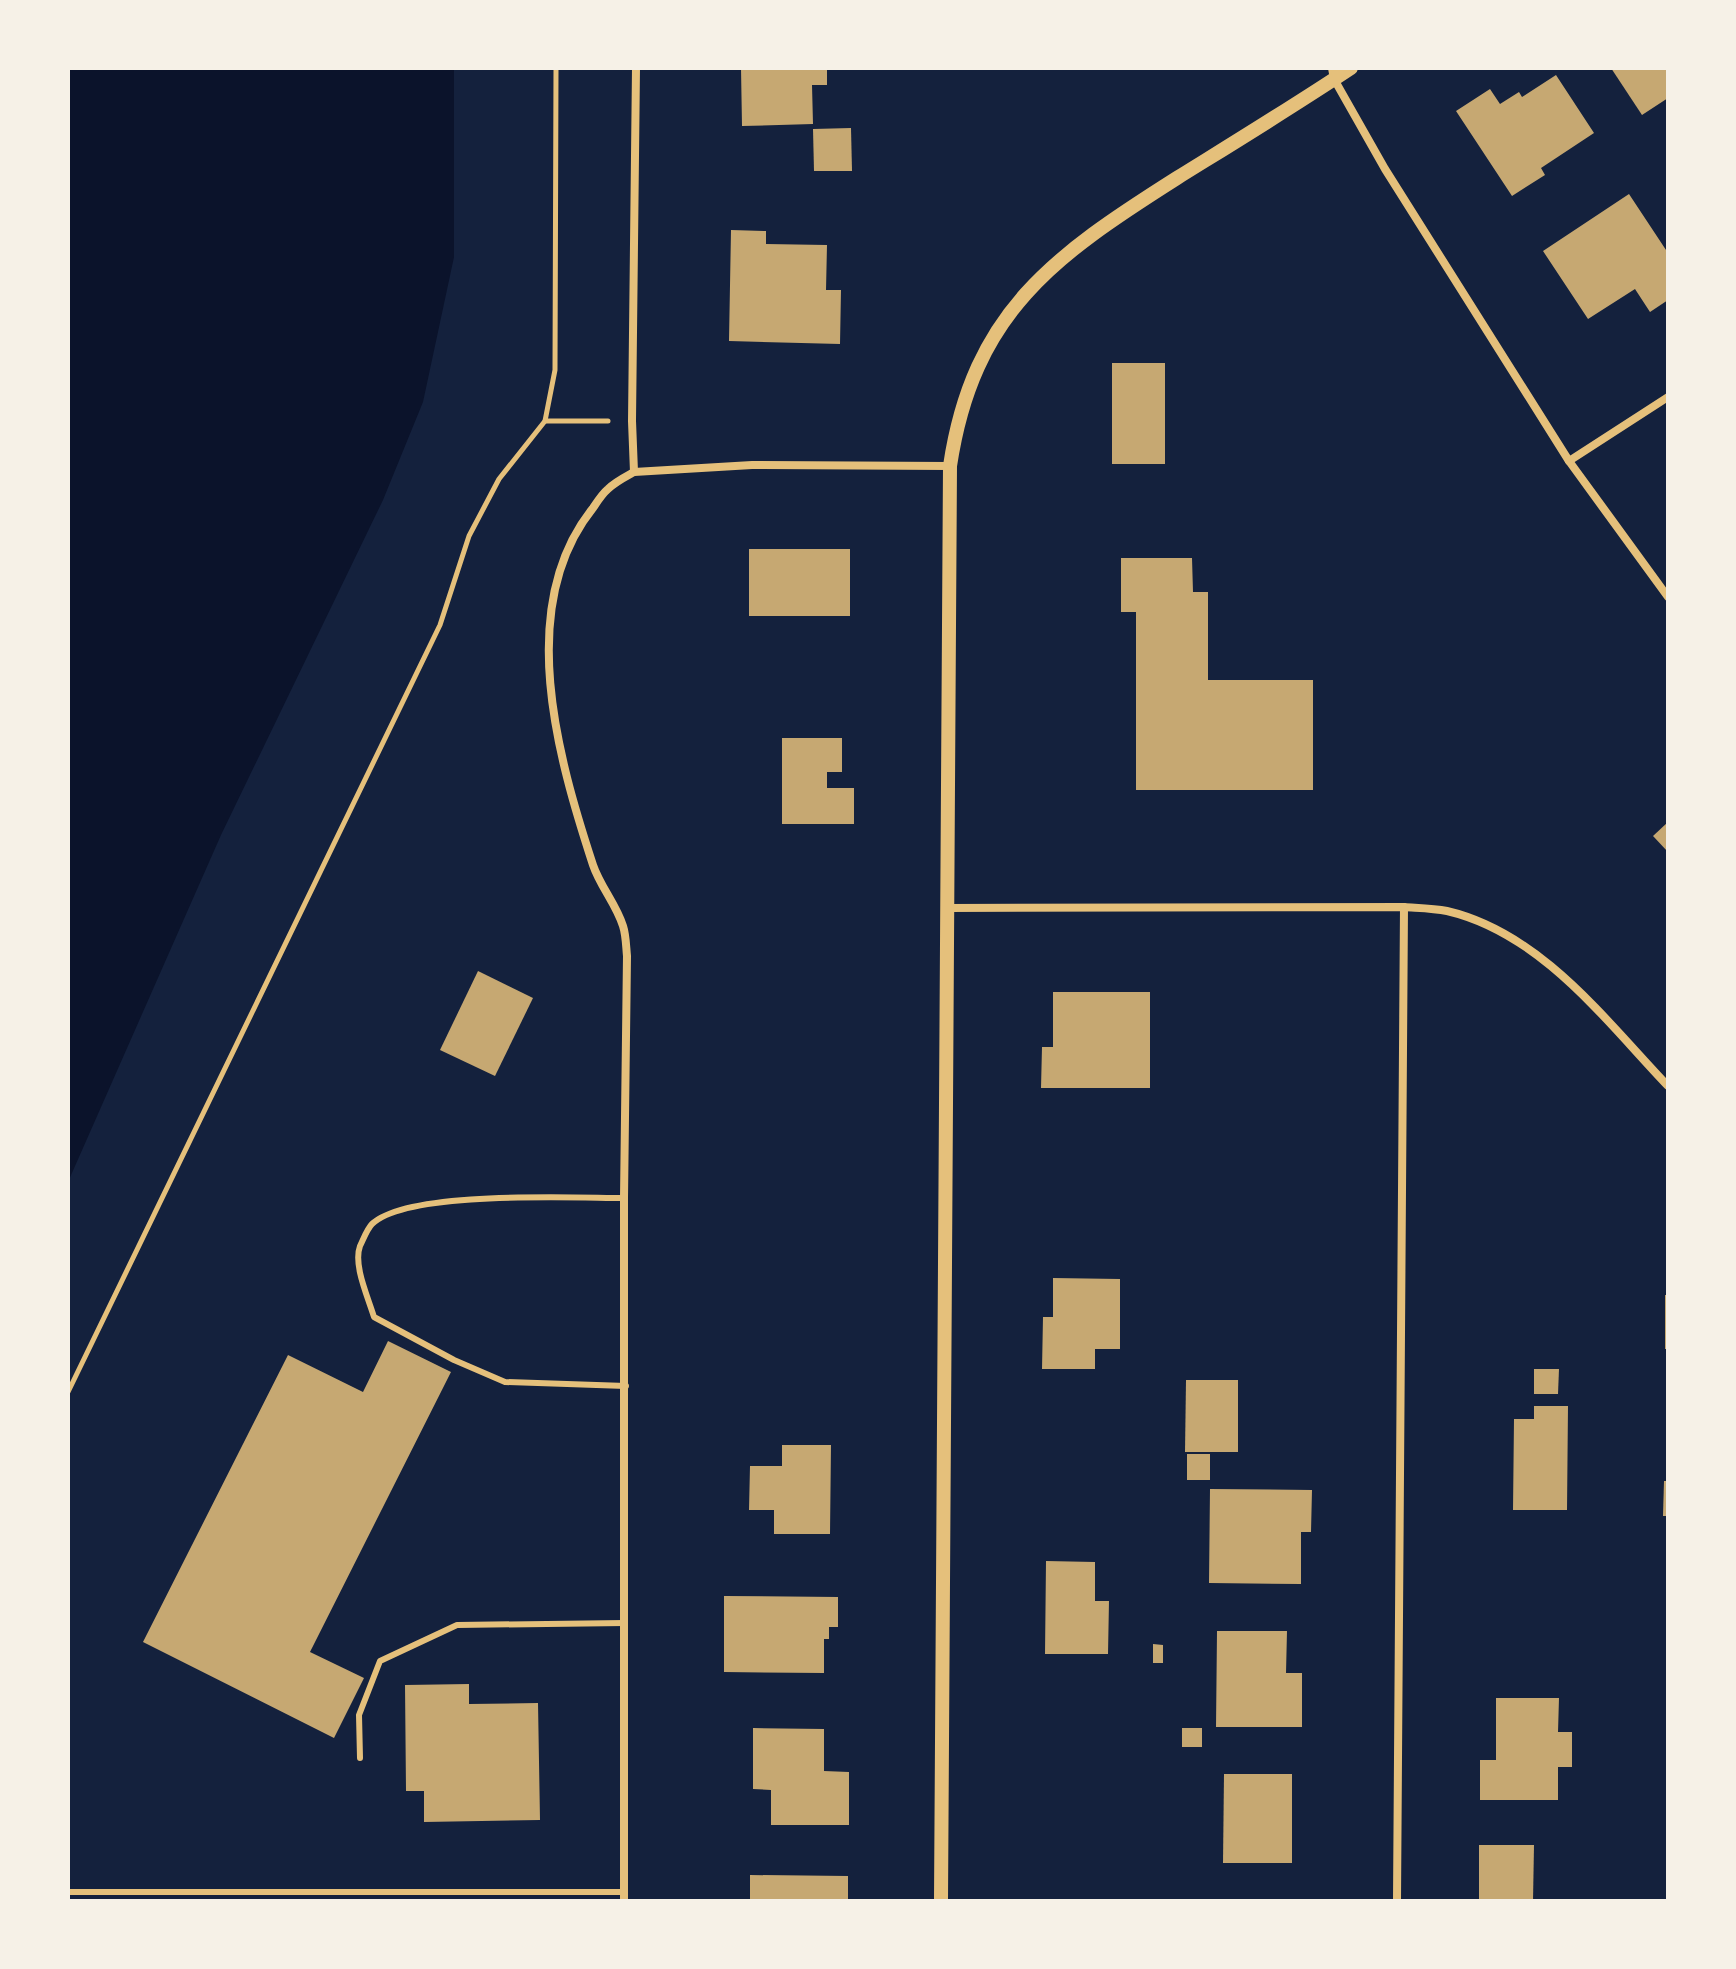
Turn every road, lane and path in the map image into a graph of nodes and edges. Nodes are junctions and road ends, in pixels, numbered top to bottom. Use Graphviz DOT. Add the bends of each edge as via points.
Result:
graph roads {
  1 [pos="556,68"];
  2 [pos="636,68"];
  3 [pos="1351,68"];
  4 [pos="1333,74"];
  5 [pos="1668,397"];
  6 [pos="545,421"];
  7 [pos="632,421"];
  8 [pos="1569,461"];
  9 [pos="950,466"];
  10 [pos="634,472"];
  11 [pos="1668,597"];
  12 [pos="1404,907"];
  13 [pos="947,908"];
  14 [pos="1668,1086"];
  15 [pos="624,1198"];
  16 [pos="626,1386"];
  17 [pos="68,1392"];
  18 [pos="625,1623"];
  19 [pos="360,1758"];
  20 [pos="68,1892"];
  21 [pos="624,1897"];
  22 [pos="941,1901"];
  23 [pos="1397,1901"];
  1 -- 6 [label="path" via="555,370"];
  2 -- 7 [label="street"];
  3 -- 4 [label="street"];
  4 -- 8 [label="street" via="1385,169"];
  4 -- 9 [label="street" via="1119,215 1050,267 1002,323 982,358 955,431"];
  5 -- 8 [label="street"];
  6 -- 7 [label="path"];
  6 -- 17 [label="path" via="499,479 469,536 440,625"];
  7 -- 10 [label="street"];
  8 -- 11 [label="street"];
  9 -- 10 [label="street" via="752,465"];
  9 -- 13 [label="street"];
  10 -- 15 [label="street" via="608,489 579,525 560,565 549,647 551,694 568,787 595,871 623,925"];
  12 -- 13 [label="street"];
  12 -- 14 [label="street" via="1446,911 1481,922 1520,944 1554,968"];
  12 -- 23 [label="street"];
  13 -- 22 [label="street"];
  15 -- 16 [label="street"];
  15 -- 16 [label="lane" via="466,1198 422,1206 371,1224 359,1249 374,1317 454,1360 505,1382"];
  16 -- 18 [label="street"];
  18 -- 19 [label="lane" via="457,1625 380,1661 359,1715"];
  18 -- 21 [label="street"];
  20 -- 21 [label="lane"];
}
